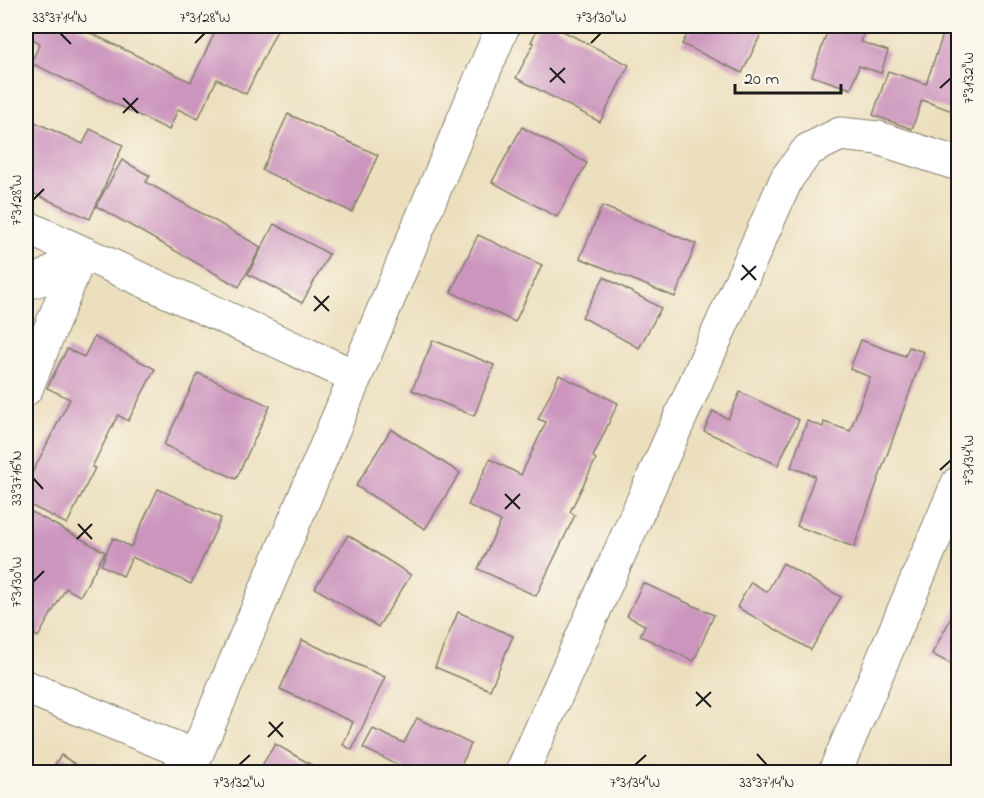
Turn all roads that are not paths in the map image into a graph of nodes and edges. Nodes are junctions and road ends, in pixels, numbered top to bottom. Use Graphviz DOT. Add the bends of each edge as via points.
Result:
graph roads {
  1 [pos="503,26"];
  2 [pos="958,164"];
  3 [pos="26,227"];
  4 [pos="81,253"];
  5 [pos="26,283"];
  6 [pos="354,376"];
  7 [pos="26,389"];
  8 [pos="958,483"];
  9 [pos="26,687"];
  10 [pos="192,764"];
  11 [pos="522,772"];
  12 [pos="836,772"];
  1 -- 6 [label="street"];
  2 -- 11 [label="street" via="878,138 840,134 808,150 787,178"];
  3 -- 4 [label="street"];
  4 -- 5 [label="street" via="44,278"];
  4 -- 6 [label="street"];
  4 -- 7 [label="street"];
  6 -- 10 [label="street"];
  8 -- 12 [label="street"];
  9 -- 10 [label="street"];
}
